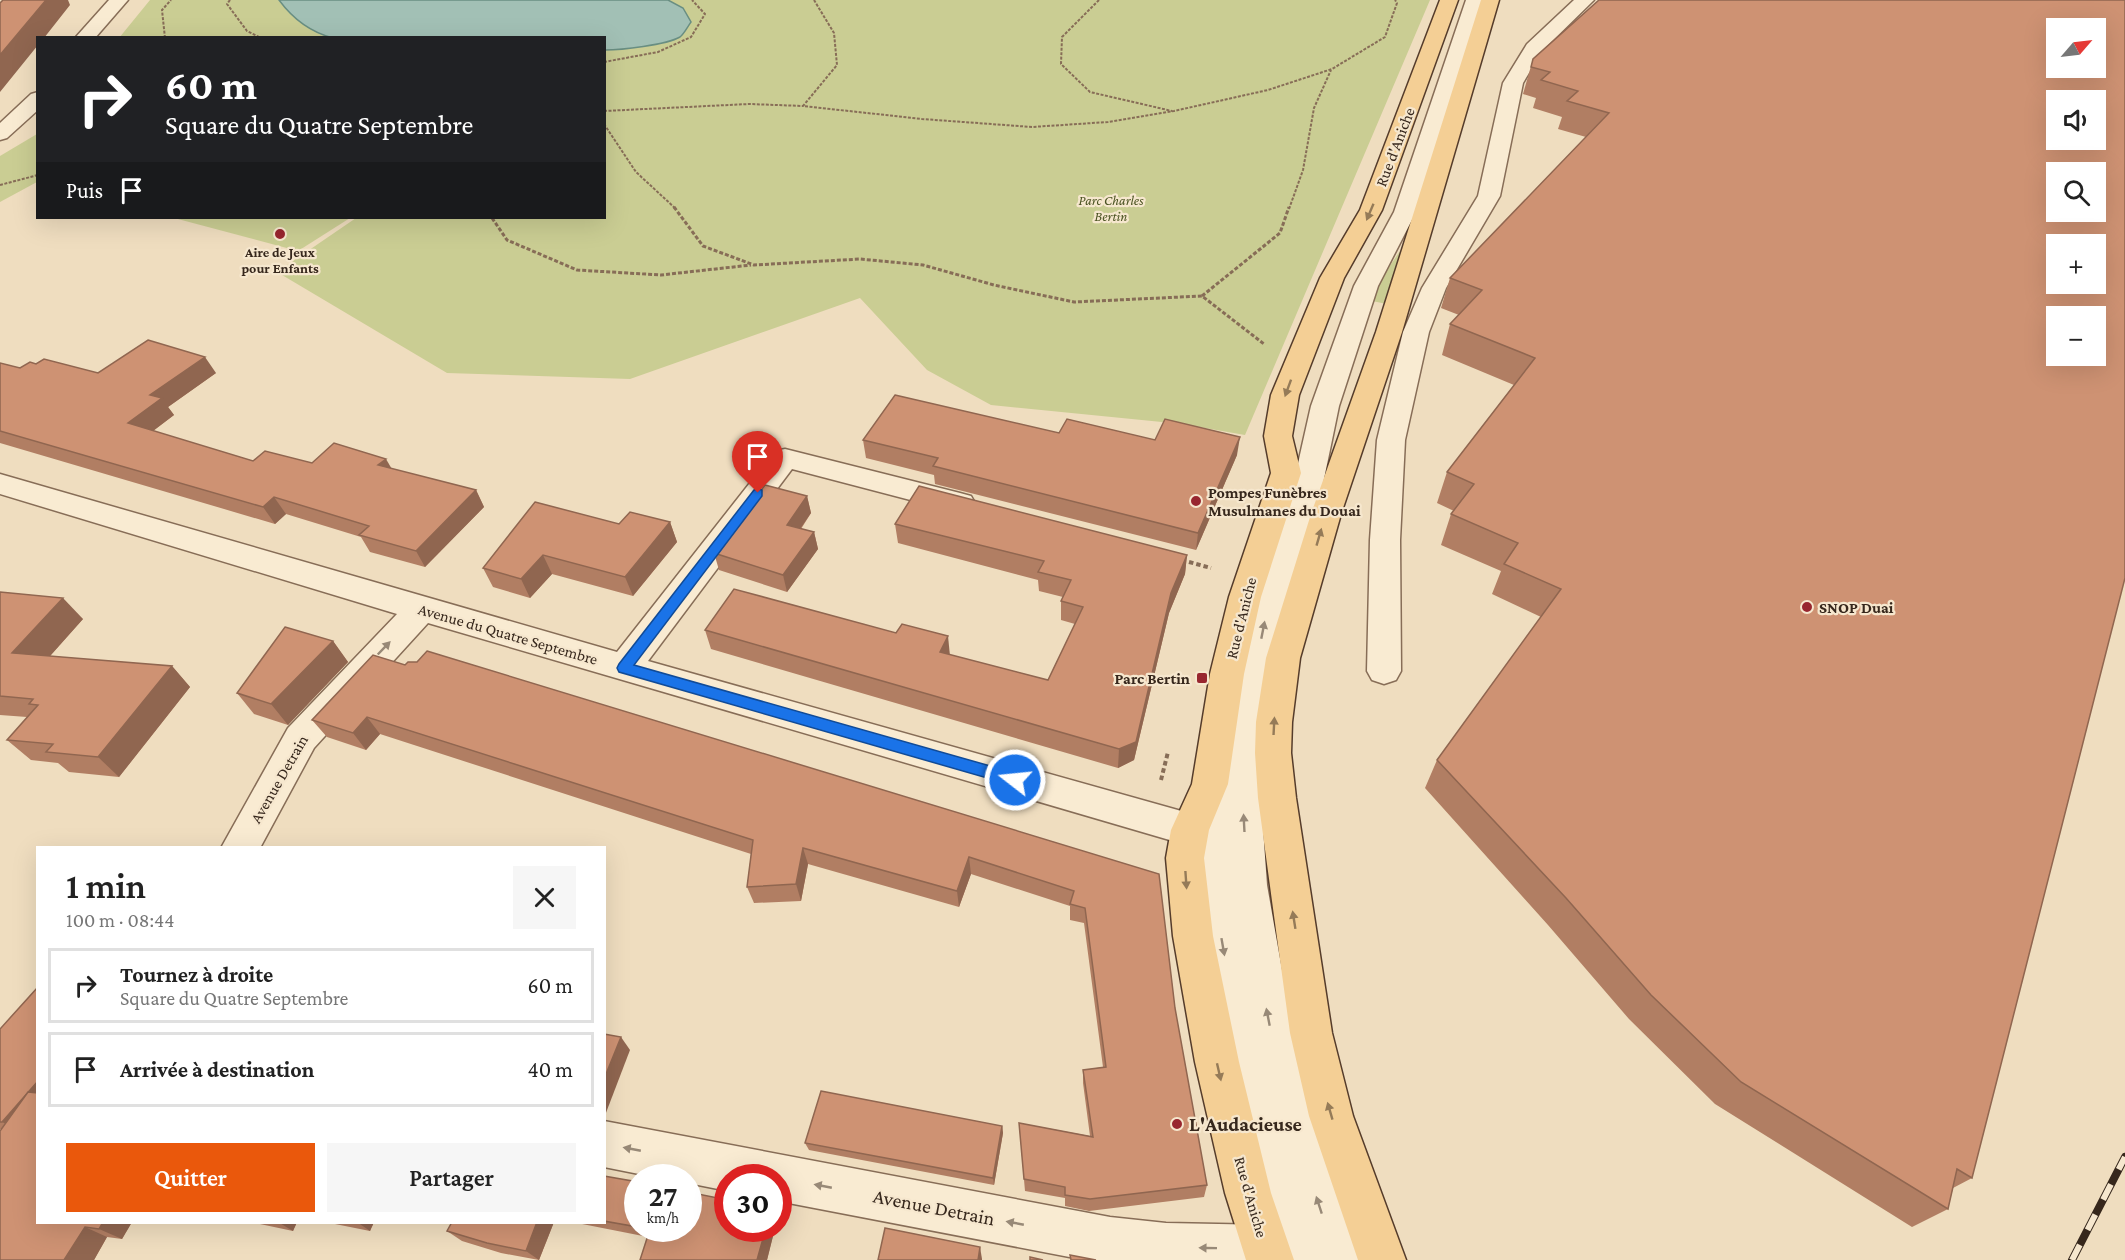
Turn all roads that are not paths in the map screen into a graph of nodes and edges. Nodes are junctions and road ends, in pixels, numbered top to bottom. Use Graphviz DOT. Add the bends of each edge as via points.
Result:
graph roads {
  1 [pos="118,0"];
  2 [pos="1449,0"];
  3 [pos="1464,0"];
  4 [pos="1475,0"];
  5 [pos="1490,0"];
  6 [pos="1585,0"];
  7 [pos="86,36"];
  8 [pos="36,100"];
  9 [pos="0,134"];
  10 [pos="1286,473"];
  11 [pos="0,484"];
  12 [pos="981,508"];
  13 [pos="421,609"];
  14 [pos="624,668"];
  15 [pos="1384,672"];
  16 [pos="1210,784"];
  17 [pos="1190,830"];
  18 [pos="241,846"];
  19 [pos="606,1144"];
  20 [pos="1280,1256"];
  21 [pos="1338,1260"];
  22 [pos="1382,1260"];
  1 -- 7 [label="street"];
  2 -- 10 [label="main road, Rue d'Aniche, one-way" via="1371,210 1325,294 1285,395 1278,436"];
  3 -- 10 [label="street" via="1391,208 1344,291 1305,400"];
  21 -- 4 [label="street, one-way" via="1275,1055 1247,885 1244,752 1267,610 1303,508 1325,406 1366,286 1405,212"];
  22 -- 5 [label="main road, one-way" via="1348,1167 1321,1076 1301,979 1273,753 1278,689 1283,658 1326,514 1389,332"];
  6 -- 15 [label="street" via="1534,48 1513,82 1489,196 1434,288 1416,332 1391,440"];
  8 -- 9 [label="street"];
  10 -- 16 [label="main road, Rue d'Aniche" via="1245,597 1227,674"];
  11 -- 13 [label="street, Avenue du Quatre Septembre"];
  12 -- 14 [label="street" via="785,458"];
  13 -- 14 [label="street, Avenue du Quatre Septembre"];
  18 -- 13 [label="street, Avenue Detrain, one-way" via="301,738"];
  14 -- 17 [label="street, Avenue du Quatre Septembre"];
  16 -- 17 [label="main road, Rue d'Aniche"];
  16 -- 20 [label="street, one-way" via="1214,883 1259,1118"];
  17 -- 20 [label="main road, Rue d'Aniche, one-way" via="1185,882 1231,1122 1248,1193"];
  20 -- 19 [label="street, Avenue Detrain, one-way" via="1110,1241"];
}
